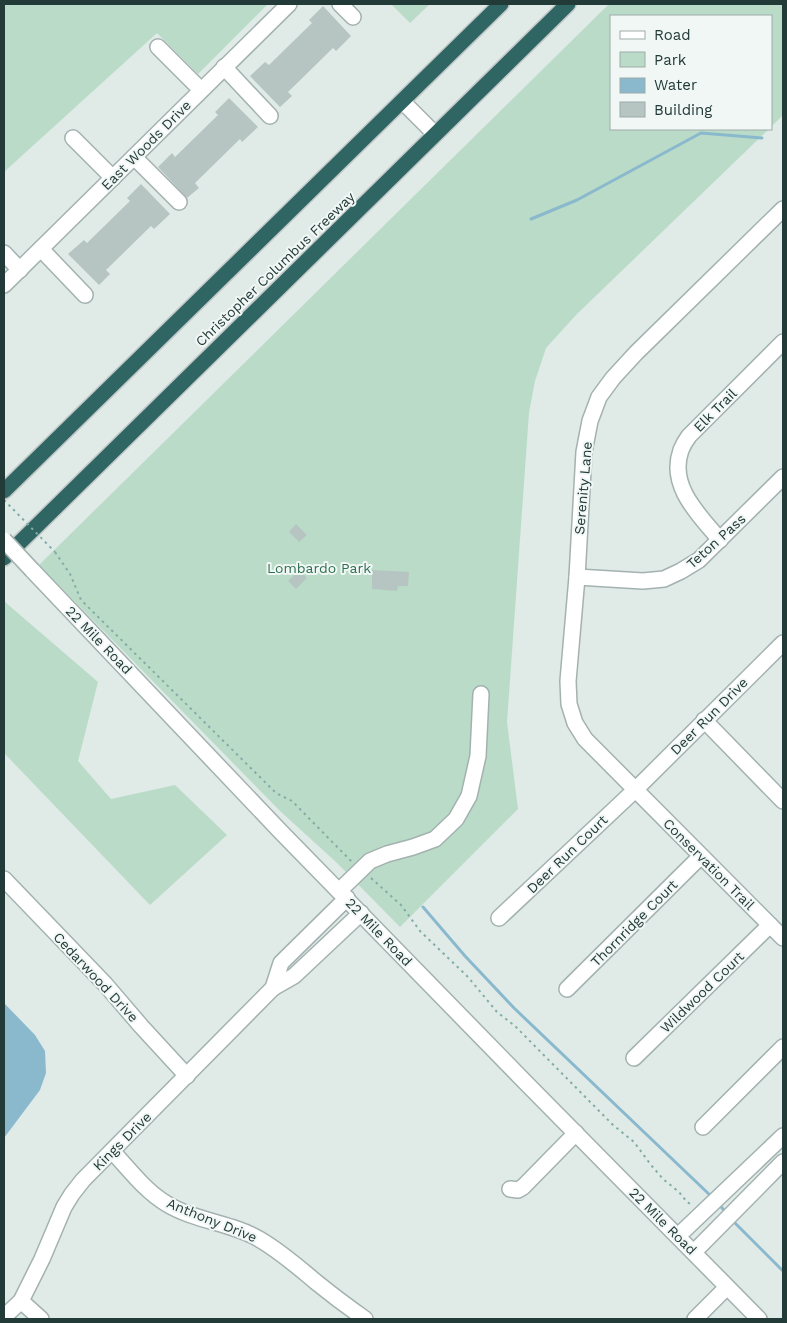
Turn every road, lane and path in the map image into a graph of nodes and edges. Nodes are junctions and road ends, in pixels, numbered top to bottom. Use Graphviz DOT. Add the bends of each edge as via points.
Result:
graph roads {
  1 [pos="289,4"];
  2 [pos="340,4"];
  3 [pos="500,4"];
  4 [pos="568,4"];
  5 [pos="353,17"];
  6 [pos="158,46"];
  7 [pos="224,67"];
  8 [pos="201,90"];
  9 [pos="402,101"];
  10 [pos="270,116"];
  11 [pos="435,134"];
  12 [pos="73,138"];
  13 [pos="134,157"];
  14 [pos="113,178"];
  15 [pos="178,202"];
  16 [pos="783,209"];
  17 [pos="41,249"];
  18 [pos="4,253"];
  19 [pos="20,270"];
  20 [pos="4,286"];
  21 [pos="85,295"];
  22 [pos="783,342"];
  23 [pos="783,477"];
  24 [pos="4,490"];
  25 [pos="4,500"];
  26 [pos="4,540"];
  27 [pos="720,540"];
  28 [pos="4,558"];
  29 [pos="577,577"];
  30 [pos="780,653"];
  31 [pos="481,694"];
  32 [pos="704,720"];
  33 [pos="635,790"];
  34 [pos="783,801"];
  35 [pos="701,856"];
  36 [pos="361,870"];
  37 [pos="4,879"];
  38 [pos="343,895"];
  39 [pos="361,913"];
  40 [pos="499,918"];
  41 [pos="770,926"];
  42 [pos="783,938"];
  43 [pos="273,988"];
  44 [pos="567,989"];
  45 [pos="783,1047"];
  46 [pos="634,1058"];
  47 [pos="187,1076"];
  48 [pos="703,1127"];
  49 [pos="576,1134"];
  50 [pos="783,1136"];
  51 [pos="112,1151"];
  52 [pos="760,1158"];
  53 [pos="780,1171"];
  54 [pos="510,1189"];
  55 [pos="702,1212"];
  56 [pos="678,1236"];
  57 [pos="694,1252"];
  58 [pos="727,1287"];
  59 [pos="22,1300"];
  60 [pos="4,1317"];
  61 [pos="41,1319"];
  62 [pos="364,1319"];
  63 [pos="695,1319"];
  64 [pos="759,1319"];
  1 -- 7 [label="street, East Woods Drive"];
  2 -- 5 [label="street"];
  3 -- 9 [label="highway"];
  4 -- 11 [label="highway, Christopher Columbus Freeway"];
  6 -- 8 [label="street"];
  7 -- 8 [label="street, East Woods Drive"];
  7 -- 10 [label="street"];
  8 -- 13 [label="street, East Woods Drive"];
  9 -- 11 [label="street"];
  9 -- 24 [label="highway"];
  11 -- 28 [label="highway, Christopher Columbus Freeway"];
  12 -- 14 [label="street"];
  13 -- 14 [label="street, East Woods Drive"];
  13 -- 15 [label="street"];
  14 -- 17 [label="street, East Woods Drive"];
  16 -- 29 [label="street, Serenity Lane" via="636,353 599,397 584,452"];
  17 -- 19 [label="street, East Woods Drive"];
  17 -- 21 [label="street"];
  18 -- 19 [label="street"];
  19 -- 20 [label="street, East Woods Drive"];
  22 -- 27 [label="street, Elk Trail" via="689,436 681,451 680,486"];
  23 -- 27 [label="street, Teton Pass"];
  25 -- 36 [label="path, bridge" via="55,552 70,574 81,600 276,793 292,801"];
  26 -- 38 [label="street, 22 Mile Road, bridge"];
  27 -- 29 [label="street, Teton Pass" via="698,560 664,580"];
  29 -- 33 [label="street, Serenity Lane" via="569,704 585,739"];
  30 -- 32 [label="street, Deer Run Drive"];
  31 -- 36 [label="street, Kings Drive" via="478,756 469,796 456,819 435,839 370,861"];
  32 -- 33 [label="street, Deer Run Drive"];
  32 -- 34 [label="street"];
  33 -- 35 [label="street, Conservation Trail"];
  33 -- 40 [label="street, Deer Run Court"];
  35 -- 41 [label="street, Conservation Trail"];
  35 -- 44 [label="street, Thornridge Court"];
  36 -- 38 [label="street, Kings Drive"];
  36 -- 55 [label="path" via="401,905 420,931 468,977 497,1012 634,1142 663,1180"];
  37 -- 47 [label="street, Cedarwood Drive" via="105,984"];
  38 -- 39 [label="street, 22 Mile Road"];
  38 -- 43 [label="street, Kings Drive" via="281,963"];
  39 -- 43 [label="street, Kings Drive" via="294,976"];
  39 -- 49 [label="street, 22 Mile Road"];
  41 -- 42 [label="street, Conservation Trail"];
  41 -- 46 [label="street, Wildwood Court"];
  43 -- 47 [label="street, Kings Drive"];
  45 -- 48 [label="street"];
  47 -- 51 [label="street, Kings Drive"];
  49 -- 54 [label="street" via="523,1187"];
  49 -- 56 [label="street, 22 Mile Road"];
  50 -- 52 [label="street"];
  51 -- 59 [label="street, Kings Drive" via="64,1207"];
  51 -- 62 [label="street, Anthony Drive" via="166,1204 257,1238 288,1258"];
  52 -- 53 [label="street"];
  52 -- 55 [label="street"];
  53 -- 57 [label="street"];
  55 -- 56 [label="street"];
  56 -- 57 [label="street, 22 Mile Road"];
  57 -- 58 [label="street, 22 Mile Road"];
  58 -- 63 [label="street"];
  58 -- 64 [label="street, 22 Mile Road"];
  59 -- 60 [label="street, Kings Drive"];
  59 -- 61 [label="street"];
}
